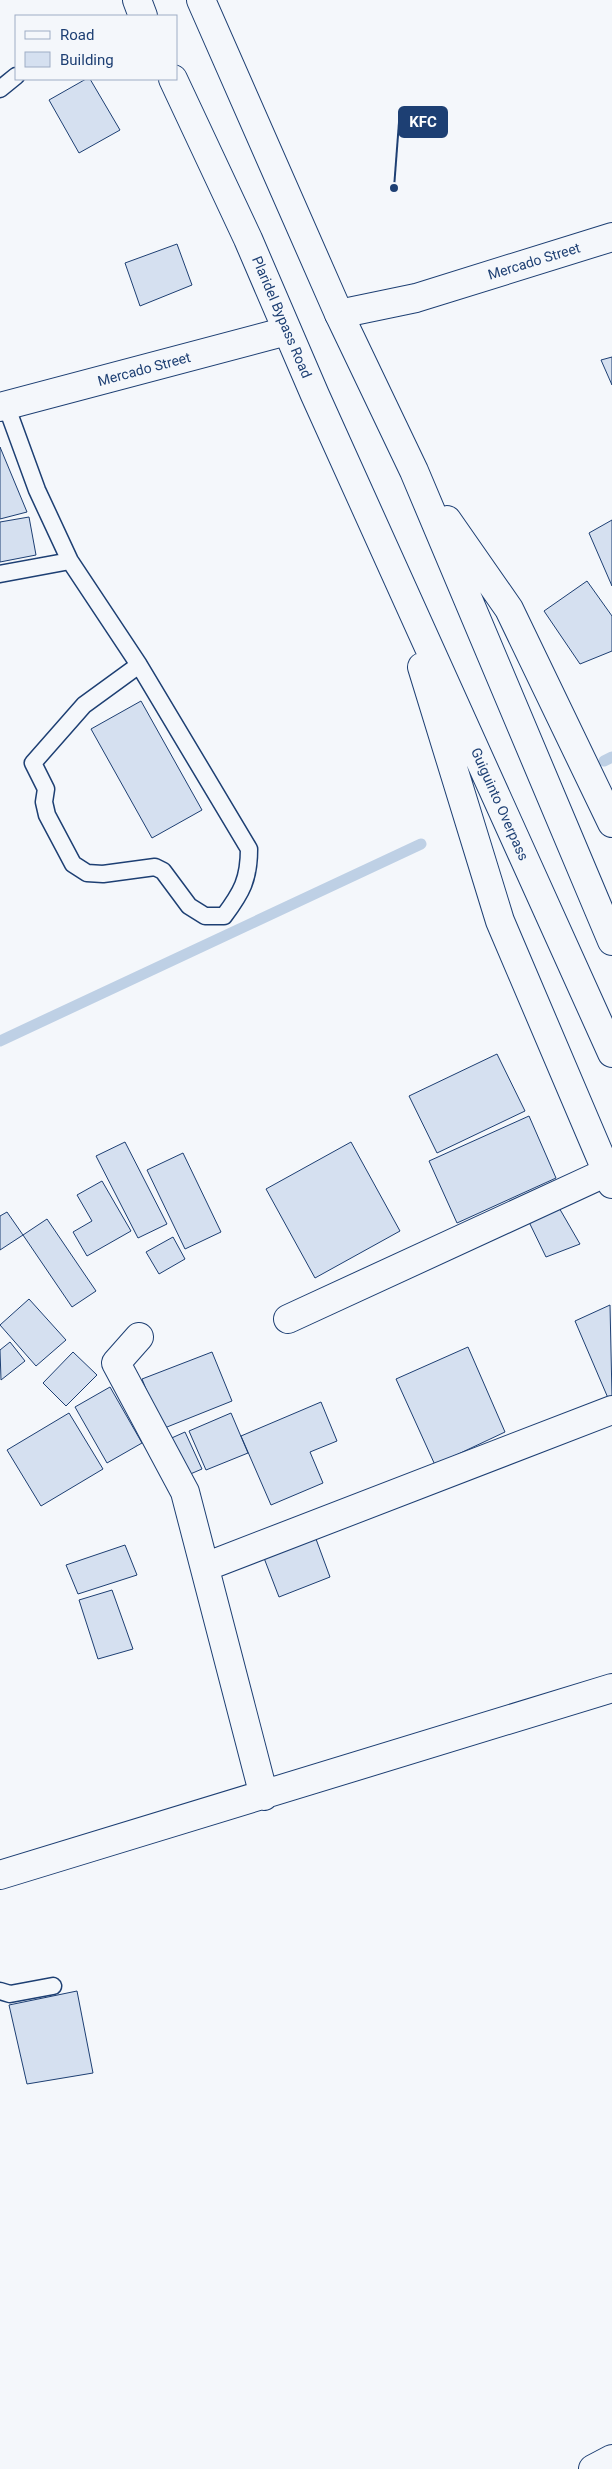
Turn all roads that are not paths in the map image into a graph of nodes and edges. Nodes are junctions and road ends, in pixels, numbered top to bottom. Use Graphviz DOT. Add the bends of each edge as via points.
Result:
graph roads {
  1 [pos="201,0"];
  2 [pos="15,77"];
  3 [pos="173,80"];
  4 [pos="0,89"];
  5 [pos="612,237"];
  6 [pos="339,314"];
  7 [pos="287,331"];
  8 [pos="3,406"];
  9 [pos="414,471"];
  10 [pos="388,556"];
  11 [pos="70,562"];
  12 [pos="0,574"];
  13 [pos="139,665"];
  14 [pos="612,823"];
  15 [pos="612,941"];
  16 [pos="612,1052"];
  17 [pos="609,1178"];
  18 [pos="288,1319"];
  19 [pos="139,1336"];
  20 [pos="612,1410"];
  21 [pos="205,1567"];
  22 [pos="612,1688"];
  23 [pos="264,1796"];
  24 [pos="0,1875"];
  25 [pos="53,1986"];
  26 [pos="0,1991"];
  27 [pos="612,2459"];
  28 [pos="593,2469"];
  1 -- 6 [label="main road"];
  2 -- 4 [label="lane"];
  3 -- 7 [label="main road, Plaridel Bypass Road"];
  5 -- 6 [label="main road, Mercado Street" via="416,298"];
  6 -- 9 [label="main road"];
  7 -- 8 [label="main road, Mercado Street"];
  7 -- 10 [label="main road, Plaridel Bypass Road"];
  8 -- 11 [label="lane"];
  9 -- 14 [label="main road" via="508,609"];
  9 -- 15 [label="main road"];
  10 -- 16 [label="main road, Guiguinto Overpass"];
  10 -- 17 [label="main road" via="500,920"];
  11 -- 12 [label="lane"];
  11 -- 13 [label="lane"];
  13 -- 13 [label="lane" via="249,849 249,869 241,893 224,916 205,916 189,906 163,872 155,867 87,873 73,864 47,815 44,802 46,788 33,763 84,705"];
  17 -- 18 [label="main road"];
  19 -- 21 [label="main road" via="116,1362 185,1492"];
  20 -- 21 [label="main road"];
  21 -- 23 [label="main road"];
  22 -- 23 [label="main road"];
  23 -- 24 [label="main road"];
  25 -- 26 [label="lane" via="10,1994"];
  27 -- 28 [label="main road"];
}
